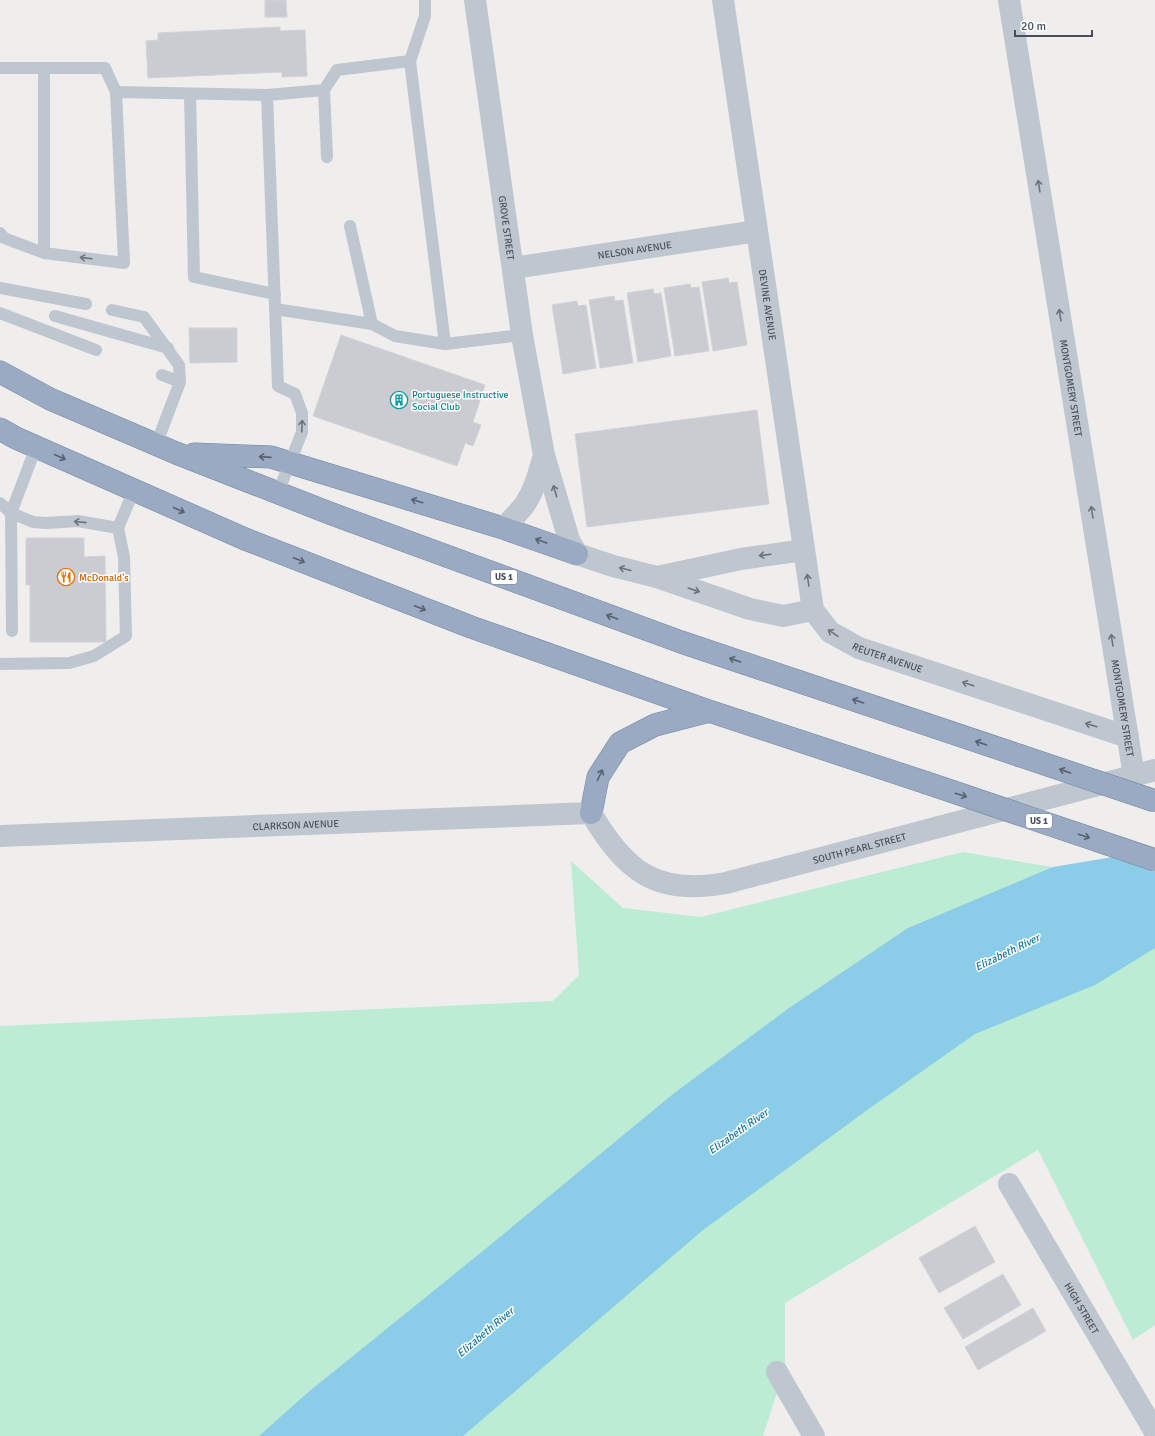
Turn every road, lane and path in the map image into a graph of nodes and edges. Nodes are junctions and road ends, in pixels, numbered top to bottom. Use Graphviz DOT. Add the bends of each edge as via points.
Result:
graph roads {
  1 [pos="425,0"];
  2 [pos="475,0"];
  3 [pos="723,0"];
  4 [pos="1009,0"];
  5 [pos="410,61"];
  6 [pos="0,68"];
  7 [pos="44,68"];
  8 [pos="324,90"];
  9 [pos="116,92"];
  10 [pos="190,94"];
  11 [pos="267,95"];
  12 [pos="327,157"];
  13 [pos="350,226"];
  14 [pos="757,231"];
  15 [pos="0,234"];
  16 [pos="44,253"];
  17 [pos="513,268"];
  18 [pos="0,288"];
  19 [pos="275,294"];
  20 [pos="62,299"];
  21 [pos="86,304"];
  22 [pos="276,309"];
  23 [pos="112,310"];
  24 [pos="0,313"];
  25 [pos="55,316"];
  26 [pos="372,324"];
  27 [pos="48,331"];
  28 [pos="522,335"];
  29 [pos="445,344"];
  30 [pos="168,348"];
  31 [pos="96,350"];
  32 [pos="0,372"];
  33 [pos="162,375"];
  34 [pos="180,382"];
  35 [pos="0,429"];
  36 [pos="156,445"];
  37 [pos="36,447"];
  38 [pos="176,453"];
  39 [pos="544,455"];
  40 [pos="290,463"];
  41 [pos="134,490"];
  42 [pos="278,493"];
  43 [pos="0,503"];
  44 [pos="11,513"];
  45 [pos="118,528"];
  46 [pos="503,528"];
  47 [pos="804,550"];
  48 [pos="577,554"];
  49 [pos="657,577"];
  50 [pos="812,610"];
  51 [pos="12,631"];
  52 [pos="0,664"];
  53 [pos="709,710"];
  54 [pos="1128,737"];
  55 [pos="1155,770"];
  56 [pos="1134,776"];
  57 [pos="1155,801"];
  58 [pos="591,813"];
  59 [pos="0,836"];
  60 [pos="1155,860"];
  61 [pos="1009,1184"];
  62 [pos="777,1372"];
  63 [pos="1155,1432"];
  64 [pos="814,1436"];
  1 -- 5 [label="lane" via="425,16"];
  2 -- 17 [label="street, GROVE STREET"];
  3 -- 14 [label="street, DEVINE AVENUE"];
  54 -- 4 [label="street, MONTGOMERY STREET, one-way"];
  5 -- 8 [label="lane" via="337,70"];
  5 -- 29 [label="lane"];
  6 -- 7 [label="lane"];
  7 -- 9 [label="lane" via="105,68"];
  7 -- 16 [label="lane"];
  8 -- 11 [label="lane"];
  8 -- 12 [label="lane"];
  9 -- 10 [label="lane"];
  9 -- 16 [label="lane, one-way" via="124,263"];
  10 -- 11 [label="lane"];
  10 -- 19 [label="lane" via="194,277"];
  11 -- 19 [label="lane"];
  13 -- 26 [label="lane"];
  14 -- 17 [label="street, NELSON AVENUE"];
  14 -- 47 [label="street, DEVINE AVENUE"];
  15 -- 16 [label="lane" via="4,238"];
  17 -- 28 [label="street, GROVE STREET"];
  18 -- 20 [label="lane"];
  19 -- 22 [label="lane"];
  20 -- 21 [label="lane"];
  20 -- 25 [label="lane"];
  22 -- 26 [label="lane"];
  40 -- 22 [label="lane, one-way" via="302,432 302,413 295,394 278,386"];
  23 -- 30 [label="lane" via="144,317"];
  24 -- 27 [label="lane"];
  25 -- 27 [label="lane"];
  25 -- 30 [label="lane"];
  26 -- 29 [label="lane" via="395,336"];
  27 -- 31 [label="lane"];
  28 -- 29 [label="lane"];
  28 -- 39 [label="street, GROVE STREET"];
  30 -- 34 [label="lane" via="179,365"];
  32 -- 36 [label="highway, US 1" via="50,399"];
  33 -- 34 [label="lane"];
  34 -- 36 [label="lane"];
  35 -- 37 [label="highway, US 1"];
  36 -- 38 [label="highway, US 1"];
  37 -- 41 [label="highway, US 1, one-way"];
  37 -- 44 [label="lane"];
  40 -- 38 [label="highway, one-way" via="270,457"];
  38 -- 42 [label="highway, US 1"];
  39 -- 46 [label="street, GROVE STREET" via="528,499"];
  48 -- 39 [label="street, GROVE STREET, one-way" via="569,540"];
  40 -- 42 [label="lane"];
  46 -- 40 [label="highway, one-way"];
  41 -- 45 [label="lane"];
  41 -- 53 [label="highway, US 1, one-way" via="245,540 471,628"];
  57 -- 42 [label="highway, US 1, one-way, bridge" via="681,642"];
  43 -- 44 [label="lane"];
  45 -- 44 [label="lane, one-way" via="78,521 33,522"];
  44 -- 51 [label="lane"];
  45 -- 52 [label="lane" via="124,557 126,636 94,656 69,663"];
  48 -- 46 [label="highway, one-way"];
  47 -- 49 [label="street, one-way" via="741,559"];
  50 -- 47 [label="street, DEVINE AVENUE, one-way"];
  49 -- 48 [label="street, one-way"];
  49 -- 50 [label="street, one-way" via="750,609 783,616"];
  54 -- 50 [label="street, REUTER AVENUE, one-way" via="859,648 830,632"];
  58 -- 53 [label="highway, one-way" via="598,777 620,743 655,725"];
  53 -- 60 [label="highway, US 1, one-way, bridge"];
  54 -- 56 [label="street, MONTGOMERY STREET"];
  55 -- 56 [label="street, SOUTH PEARL STREET"];
  56 -- 58 [label="street, SOUTH PEARL STREET" via="707,887 667,884 636,869 613,847"];
  58 -- 59 [label="street, CLARKSON AVENUE"];
  61 -- 63 [label="street, HIGH STREET"];
  62 -- 64 [label="street"];
}
